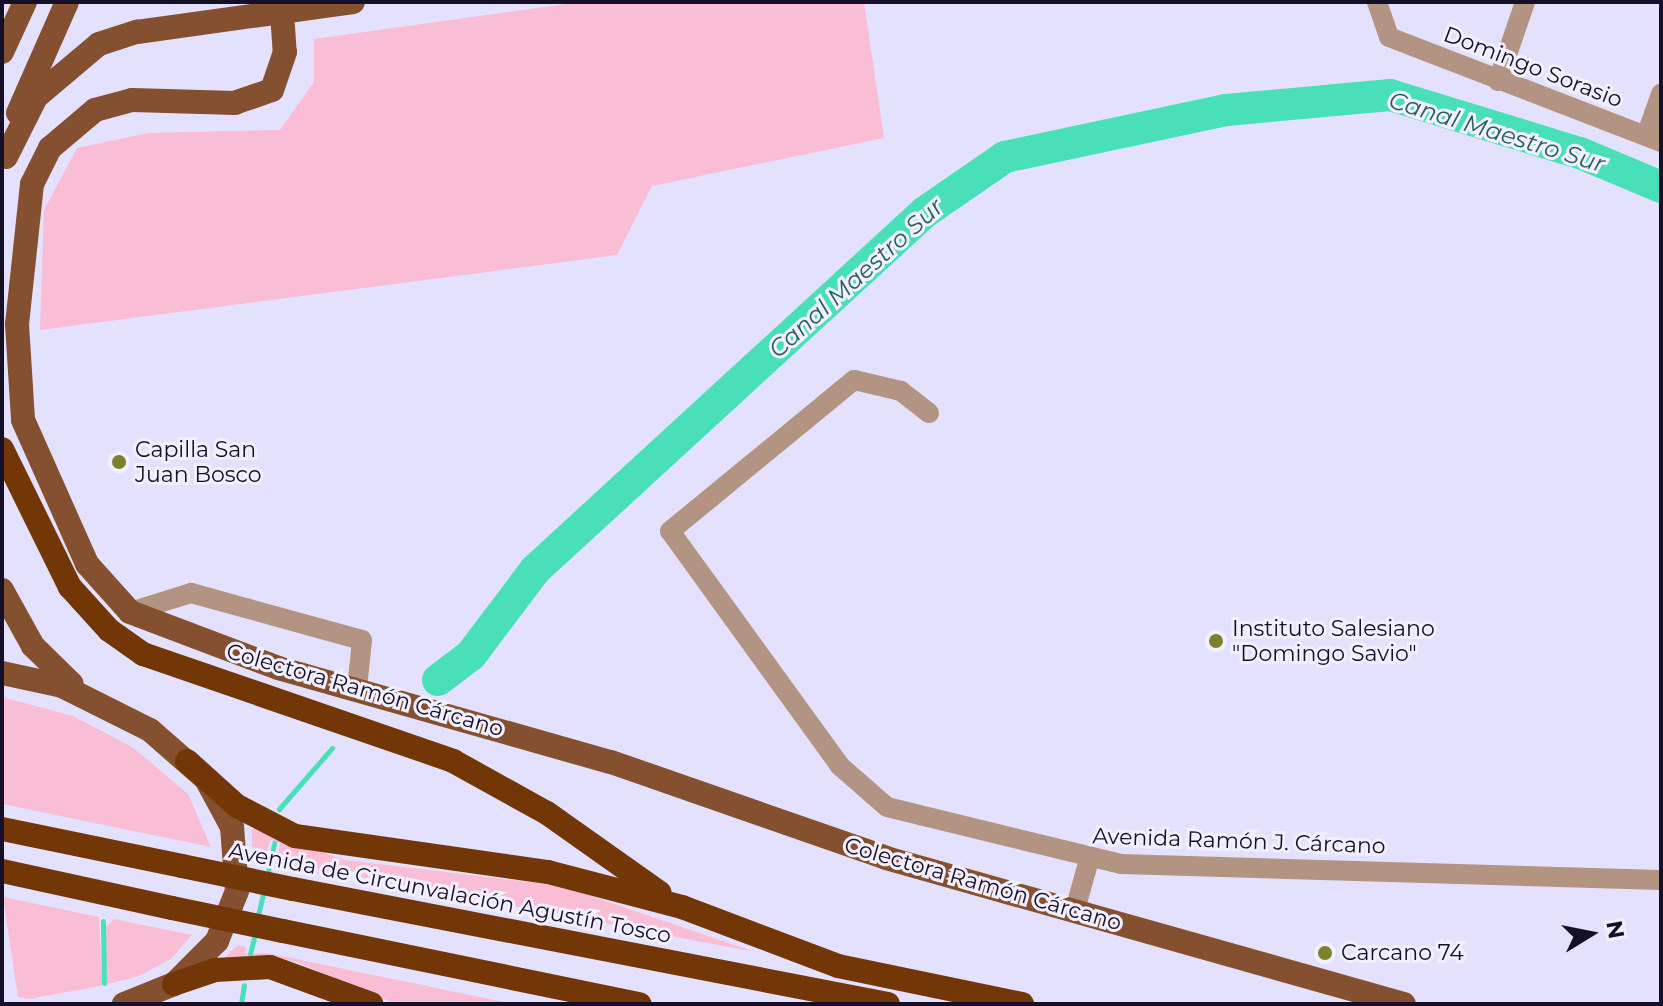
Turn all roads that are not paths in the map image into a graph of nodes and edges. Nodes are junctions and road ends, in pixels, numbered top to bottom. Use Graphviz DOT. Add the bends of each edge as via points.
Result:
graph roads {
  1 [pos="25,2"];
  2 [pos="67,2"];
  3 [pos="353,2"];
  4 [pos="1377,2"];
  5 [pos="1525,2"];
  6 [pos="276,7"];
  7 [pos="2,52"];
  8 [pos="1498,81"];
  9 [pos="1661,94"];
  10 [pos="1653,139"];
  11 [pos="4,163"];
  12 [pos="929,413"];
  13 [pos="2,449"];
  14 [pos="2,590"];
  15 [pos="130,612"];
  16 [pos="2,673"];
  17 [pos="357,689"];
  18 [pos="108,706"];
  19 [pos="187,761"];
  20 [pos="2,829"];
  21 [pos="1089,860"];
  22 [pos="2,871"];
  23 [pos="1661,880"];
  24 [pos="682,907"];
  25 [pos="1075,910"];
  26 [pos="174,984"];
  27 [pos="130,1003"];
  28 [pos="371,1004"];
  29 [pos="640,1004"];
  30 [pos="888,1004"];
  31 [pos="1022,1004"];
  32 [pos="1404,1004"];
  1 -- 7 [label="main road"];
  2 -- 11 [label="main road" via="27,84"];
  3 -- 6 [label="main road"];
  4 -- 8 [label="street, Domingo Sorasio" via="1389,37"];
  5 -- 8 [label="street"];
  6 -- 11 [label="main road" via="99,44 36,97"];
  6 -- 15 [label="main road, Colectora Ramón Cárcano" via="284,68 272,90 235,103 145,100 95,110 50,148 32,184 17,324 23,420 87,564"];
  8 -- 10 [label="street, Domingo Sorasio"];
  9 -- 10 [label="street"];
  12 -- 21 [label="street, Avenida Ramón J. Cárcano" via="901,391 854,380 670,531 840,766 869,796 912,816"];
  13 -- 24 [label="highway" via="70,587 109,630 143,654 453,761 547,813"];
  14 -- 18 [label="main road" via="21,630 46,662"];
  15 -- 17 [label="main road, Colectora Ramón Cárcano" via="192,639"];
  15 -- 17 [label="street" via="191,593 362,640"];
  16 -- 18 [label="main road" via="62,686"];
  17 -- 25 [label="main road, Colectora Ramón Cárcano" via="556,745 796,829"];
  18 -- 19 [label="main road"];
  19 -- 24 [label="highway" via="244,811 295,836 548,872"];
  19 -- 26 [label="main road" via="226,811 238,868 225,927"];
  20 -- 30 [label="highway, Avenida de Circunvalación Agustín Tosco, bridge"];
  21 -- 23 [label="street, Avenida Ramón J. Cárcano"];
  21 -- 25 [label="street"];
  22 -- 29 [label="highway, bridge"];
  24 -- 31 [label="highway" via="838,966"];
  25 -- 32 [label="main road, Colectora Ramón Cárcano"];
  26 -- 27 [label="main road"];
  26 -- 28 [label="highway" via="215,970 270,967"];
}
